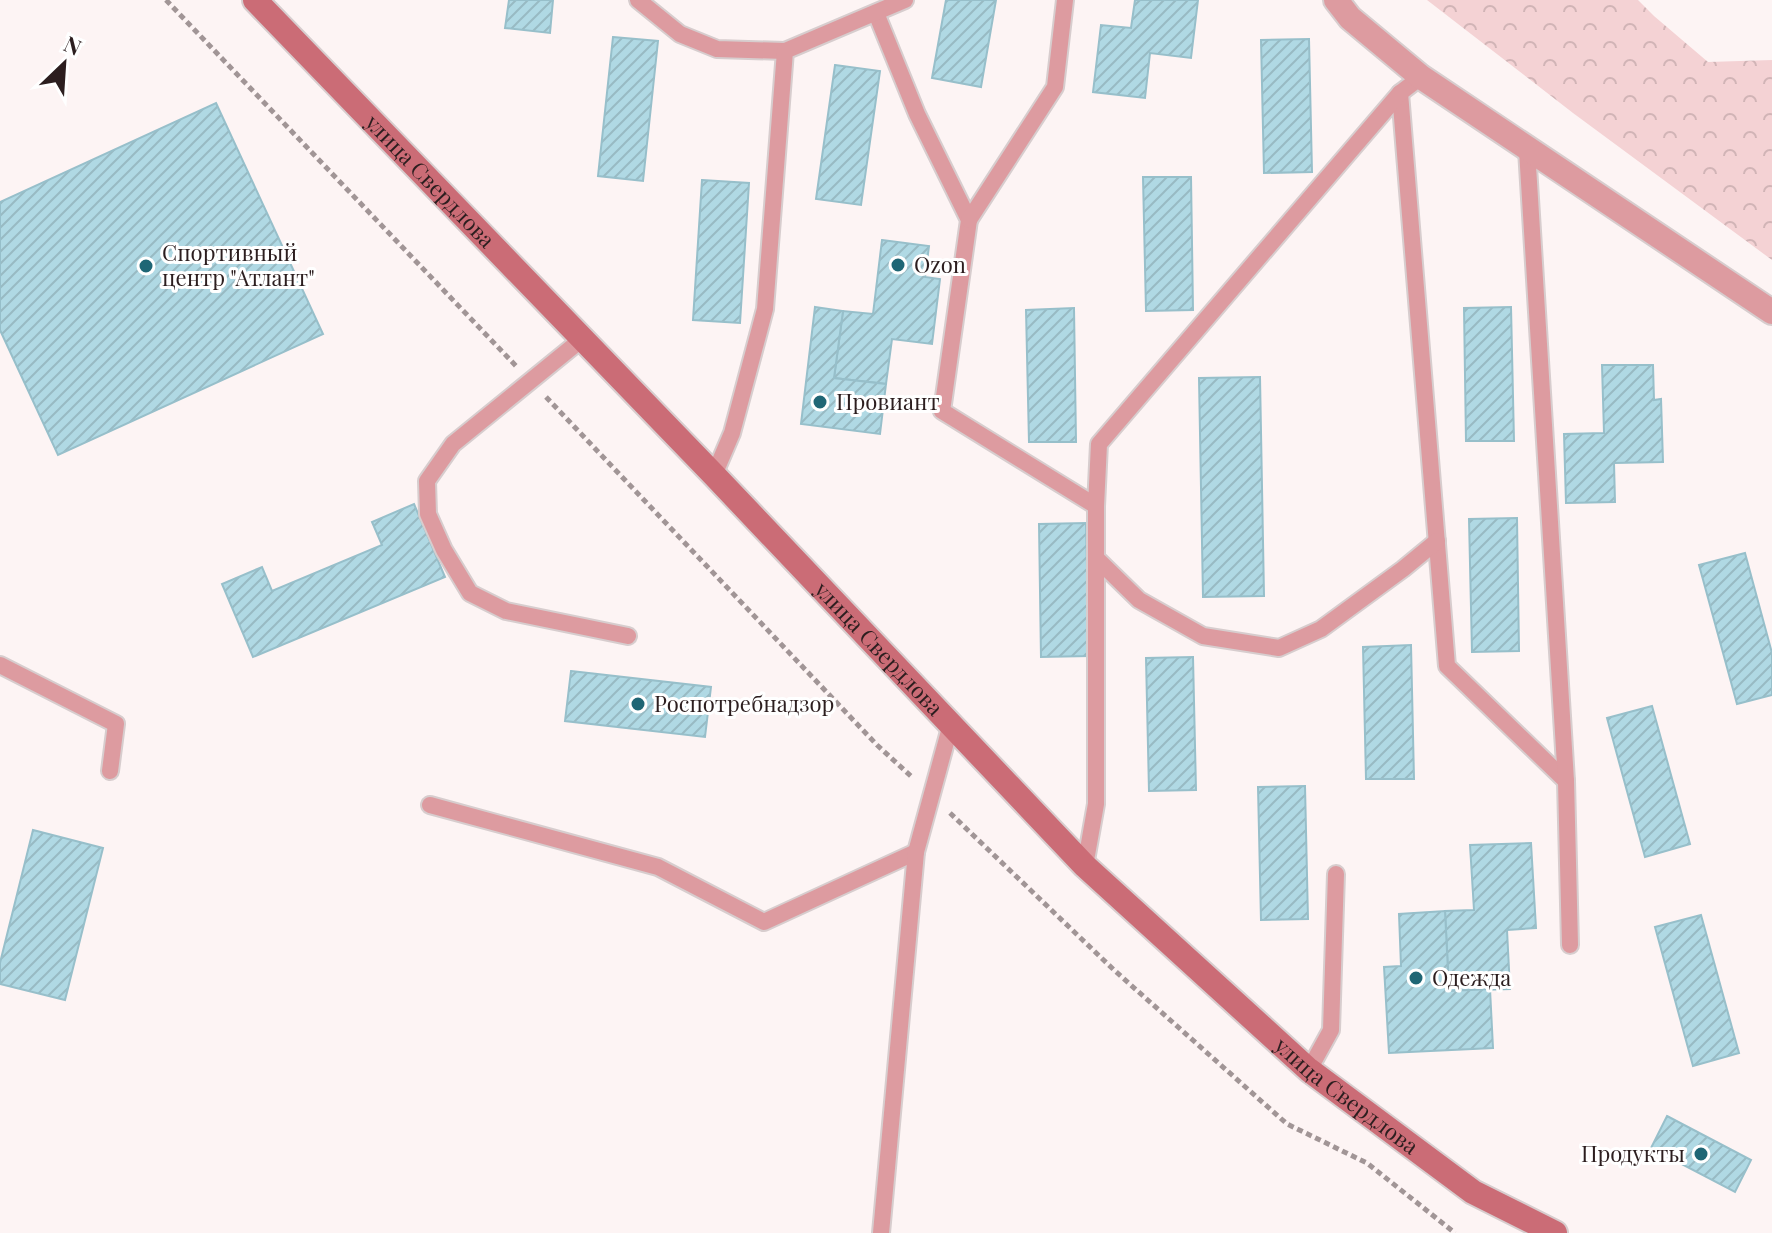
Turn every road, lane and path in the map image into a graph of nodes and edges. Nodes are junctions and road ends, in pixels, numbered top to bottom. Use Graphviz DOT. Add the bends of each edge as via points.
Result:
graph roads {
  1 [pos="166,0"];
  2 [pos="255,0"];
  3 [pos="638,0"];
  4 [pos="905,0"];
  5 [pos="1065,0"];
  6 [pos="1336,0"];
  7 [pos="876,13"];
  8 [pos="785,51"];
  9 [pos="1421,77"];
  10 [pos="1400,93"];
  11 [pos="1527,150"];
  12 [pos="969,220"];
  13 [pos="1772,312"];
  14 [pos="582,339"];
  15 [pos="530,381"];
  16 [pos="714,475"];
  17 [pos="1096,506"];
  18 [pos="1437,541"];
  19 [pos="1096,558"];
  20 [pos="628,636"];
  21 [pos="0,665"];
  22 [pos="951,724"];
  23 [pos="110,771"];
  24 [pos="1566,781"];
  25 [pos="932,796"];
  26 [pos="430,805"];
  27 [pos="916,852"];
  28 [pos="1085,866"];
  29 [pos="1336,874"];
  30 [pos="1570,945"];
  31 [pos="1309,1070"];
  32 [pos="881,1233"];
  33 [pos="1455,1233"];
  34 [pos="1555,1233"];
  1 -- 15 [label="path"];
  2 -- 14 [label="main road, улица Свердлова"];
  3 -- 8 [label="lane" via="680,34 717,49"];
  4 -- 7 [label="lane"];
  5 -- 12 [label="lane" via="1055,87"];
  6 -- 9 [label="street"];
  7 -- 8 [label="lane"];
  7 -- 12 [label="lane"];
  8 -- 16 [label="lane" via="765,309 732,433"];
  9 -- 10 [label="lane"];
  9 -- 11 [label="street"];
  10 -- 17 [label="lane" via="1099,444"];
  10 -- 18 [label="lane"];
  11 -- 13 [label="street"];
  11 -- 24 [label="lane"];
  12 -- 17 [label="lane" via="942,411"];
  14 -- 15 [label="lane"];
  14 -- 16 [label="main road, улица Свердлова"];
  15 -- 20 [label="lane" via="453,444 427,481 428,514 470,593 506,611"];
  15 -- 25 [label="path" via="877,745"];
  16 -- 22 [label="main road, улица Свердлова"];
  17 -- 19 [label="lane"];
  18 -- 19 [label="lane" via="1321,629 1279,648 1203,636 1139,600"];
  18 -- 24 [label="lane" via="1447,666"];
  19 -- 28 [label="lane" via="1096,804"];
  21 -- 23 [label="lane" via="116,724"];
  22 -- 25 [label="lane"];
  22 -- 28 [label="main road, улица Свердлова"];
  24 -- 30 [label="lane"];
  25 -- 27 [label="lane"];
  25 -- 33 [label="path" via="1114,970 1287,1124 1367,1163"];
  26 -- 27 [label="lane" via="658,867 764,922"];
  27 -- 32 [label="lane"];
  28 -- 31 [label="main road, улица Свердлова"];
  29 -- 31 [label="lane" via="1331,1030"];
  31 -- 34 [label="main road, улица Свердлова" via="1473,1192"];
}
